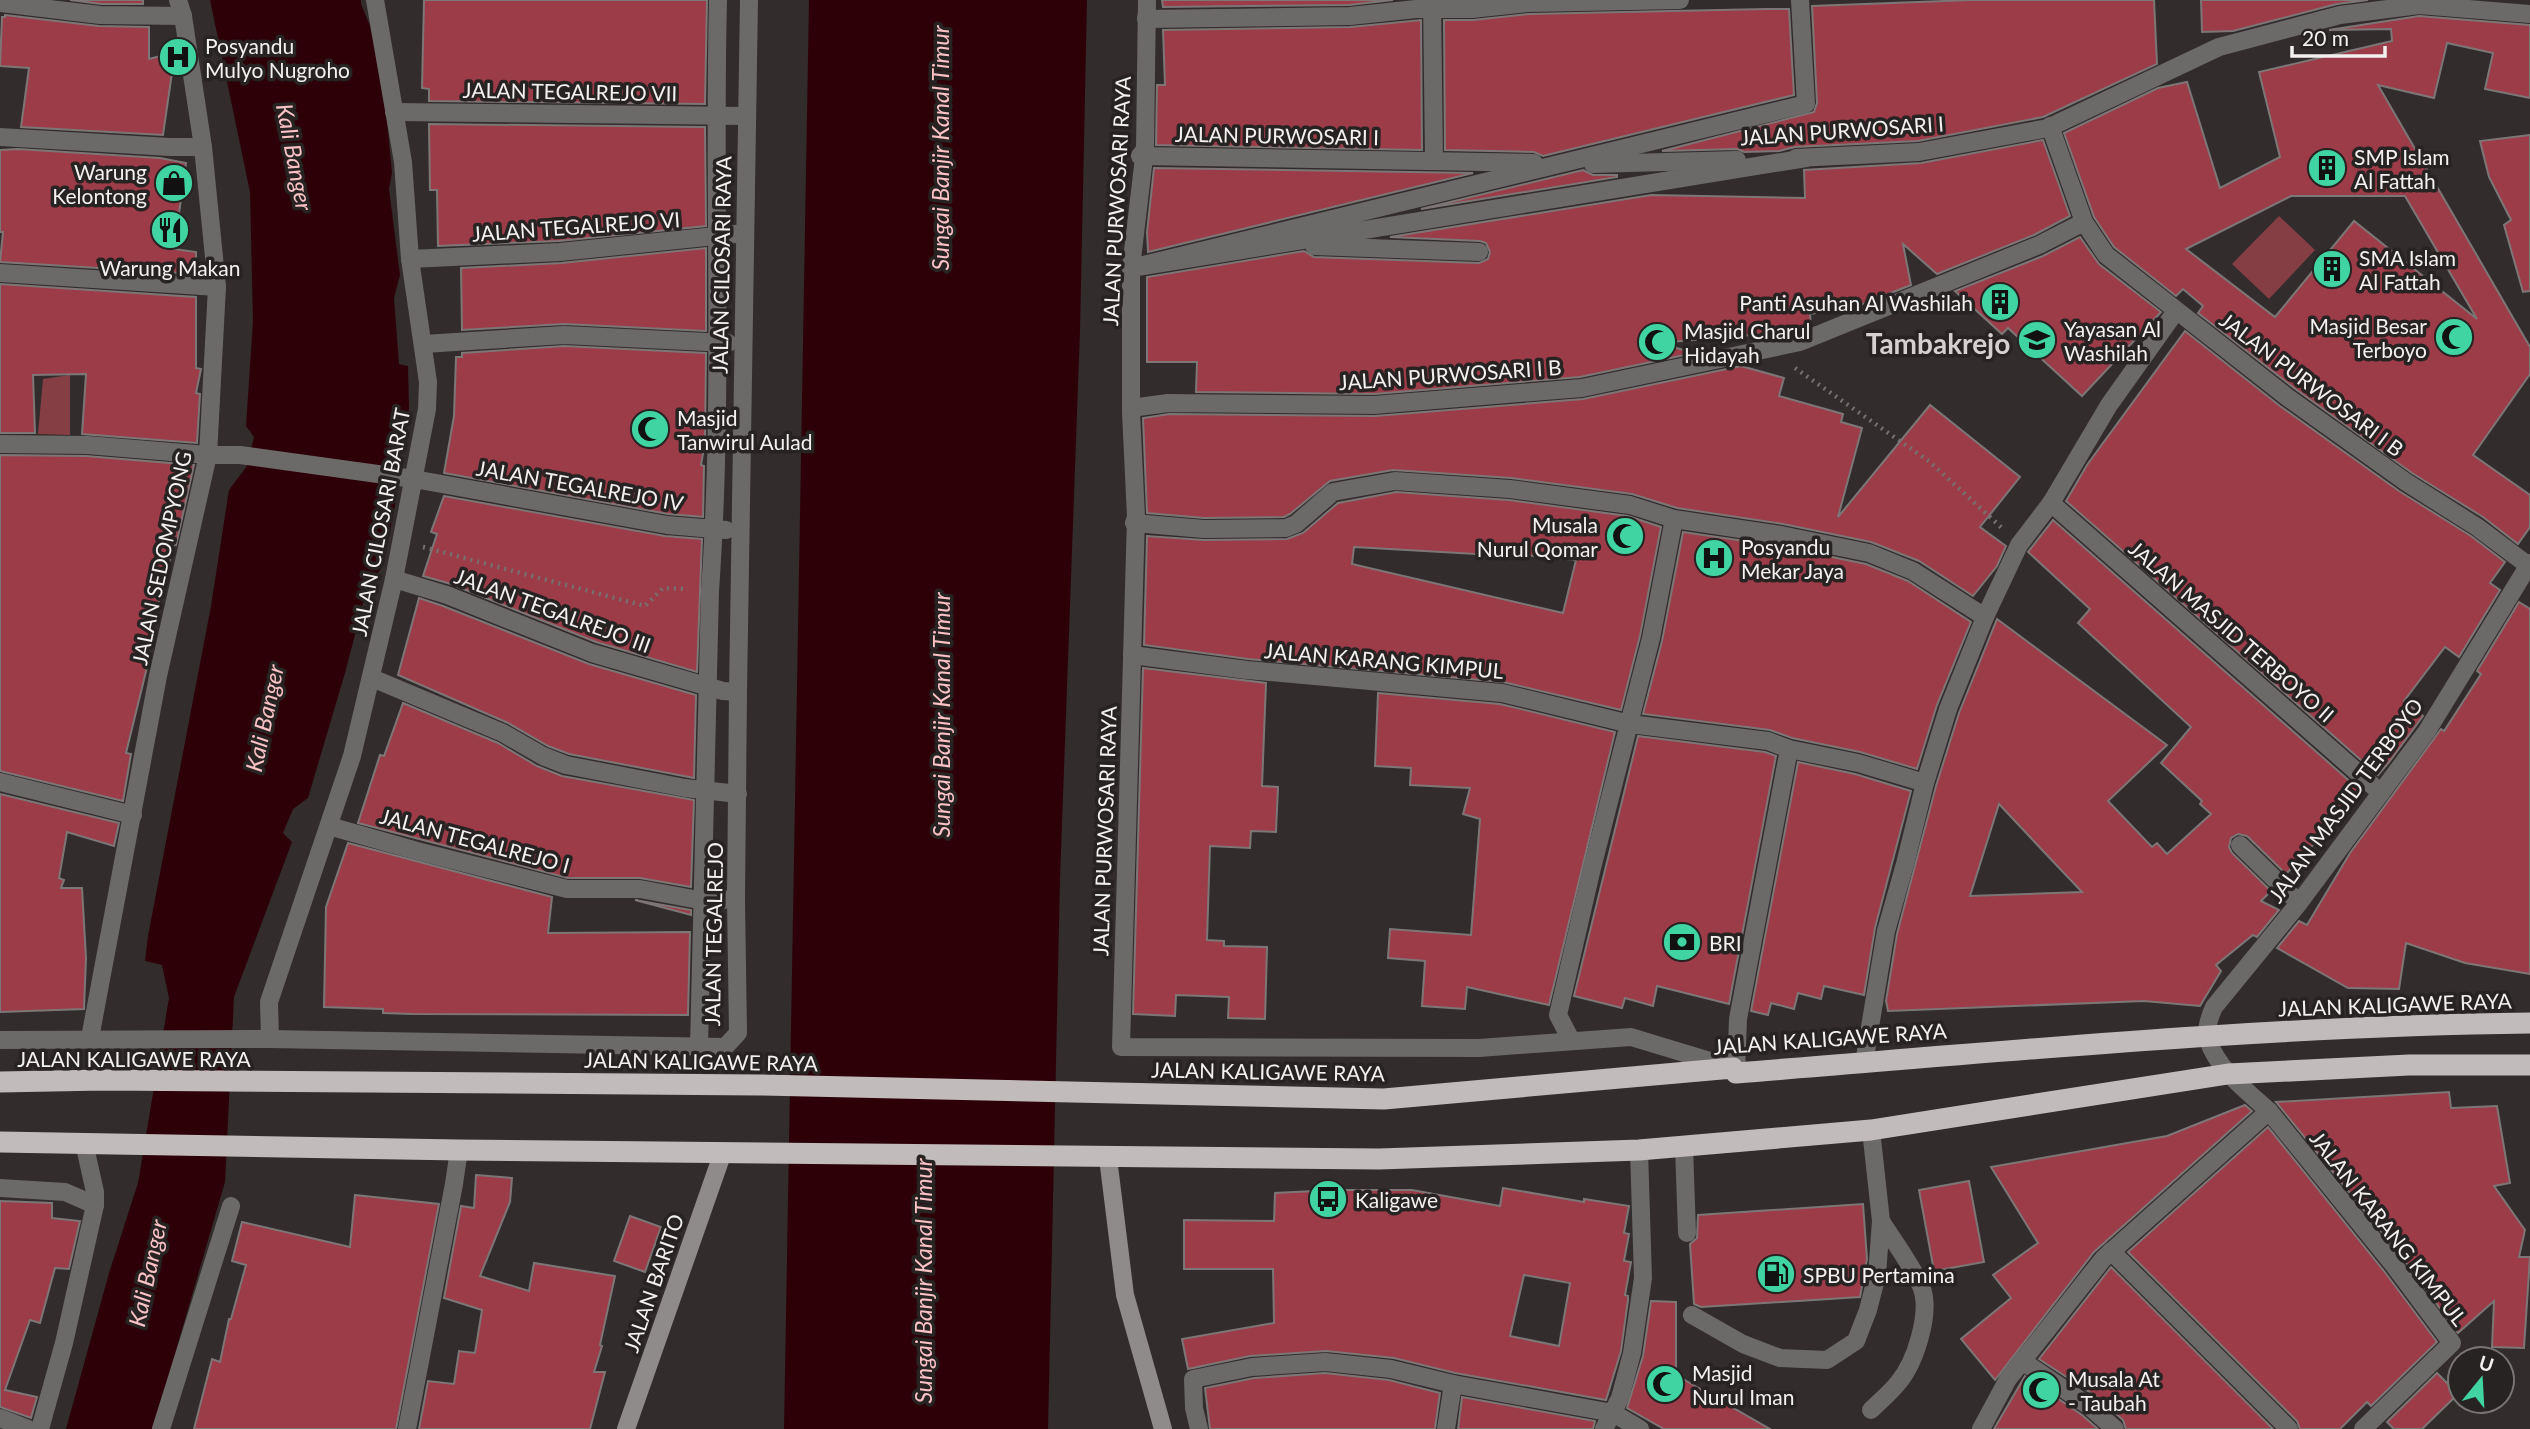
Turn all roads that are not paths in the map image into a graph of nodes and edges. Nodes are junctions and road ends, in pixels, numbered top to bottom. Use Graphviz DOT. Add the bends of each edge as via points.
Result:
graph roads {
  1 [pos="375,0"];
  2 [pos="718,0"];
  3 [pos="749,0"];
  4 [pos="1680,0"];
  5 [pos="1800,0"];
  6 [pos="2413,2"];
  7 [pos="0,3"];
  8 [pos="1433,4"];
  9 [pos="1147,7"];
  10 [pos="181,8"];
  11 [pos="2530,14"];
  12 [pos="394,112"];
  13 [pos="715,116"];
  14 [pos="746,116"];
  15 [pos="2050,126"];
  16 [pos="0,137"];
  17 [pos="203,147"];
  18 [pos="1145,149"];
  19 [pos="1807,158"];
  20 [pos="1434,160"];
  21 [pos="2084,222"];
  22 [pos="745,233"];
  23 [pos="717,237"];
  24 [pos="1479,252"];
  25 [pos="410,259"];
  26 [pos="1131,268"];
  27 [pos="0,273"];
  28 [pos="217,287"];
  29 [pos="2176,311"];
  30 [pos="716,342"];
  31 [pos="424,344"];
  32 [pos="743,344"];
  33 [pos="1131,408"];
  34 [pos="0,444"];
  35 [pos="208,455"];
  36 [pos="414,479"];
  37 [pos="2051,503"];
  38 [pos="1136,517"];
  39 [pos="1674,519"];
  40 [pos="714,530"];
  41 [pos="740,531"];
  42 [pos="2529,564"];
  43 [pos="394,579"];
  44 [pos="2523,589"];
  45 [pos="1984,617"];
  46 [pos="1132,655"];
  47 [pos="372,678"];
  48 [pos="709,687"];
  49 [pos="738,692"];
  50 [pos="1630,724"];
  51 [pos="1788,748"];
  52 [pos="0,782"];
  53 [pos="1925,783"];
  54 [pos="705,790"];
  55 [pos="738,793"];
  56 [pos="2381,793"];
  57 [pos="133,815"];
  58 [pos="329,826"];
  59 [pos="2240,845"];
  60 [pos="736,900"];
  61 [pos="704,901"];
  62 [pos="2299,903"];
  63 [pos="2530,1023"];
  64 [pos="90,1038"];
  65 [pos="2207,1038"];
  66 [pos="270,1039"];
  67 [pos="0,1040"];
  68 [pos="1571,1040"];
  69 [pos="699,1047"];
  70 [pos="1864,1063"];
  71 [pos="2530,1065"];
  72 [pos="1735,1070"];
  73 [pos="2228,1074"];
  74 [pos="0,1082"];
  75 [pos="2269,1111"];
  76 [pos="1871,1130"];
  77 [pos="0,1142"];
  78 [pos="94,1144"];
  79 [pos="1684,1146"];
  80 [pos="459,1150"];
  81 [pos="1639,1150"];
  82 [pos="723,1152"];
  83 [pos="1108,1158"];
  84 [pos="0,1188"];
  85 [pos="95,1205"];
  86 [pos="231,1206"];
  87 [pos="1881,1221"];
  88 [pos="1687,1233"];
  89 [pos="2111,1251"];
  90 [pos="1692,1315"];
  91 [pos="2022,1361"];
  92 [pos="1453,1384"];
  93 [pos="1871,1410"];
  94 [pos="1613,1413"];
  95 [pos="0,1418"];
  96 [pos="28,1429"];
  97 [pos="40,1429"];
  98 [pos="161,1429"];
  99 [pos="407,1429"];
  100 [pos="626,1429"];
  101 [pos="1163,1429"];
  102 [pos="1199,1429"];
  103 [pos="1447,1429"];
  104 [pos="1604,1429"];
  105 [pos="1640,1429"];
  106 [pos="1981,1429"];
  107 [pos="2115,1429"];
  108 [pos="2289,1429"];
  109 [pos="2363,1429"];
  1 -- 12 [label="street, JALAN CILOSARI BARAT"];
  2 -- 13 [label="street"];
  3 -- 14 [label="street, JALAN CILOSARI RAYA"];
  4 -- 8 [label="street" via="1528,3 1472,9"];
  5 -- 26 [label="street" via="1806,104"];
  6 -- 11 [label="street, JALAN PURWOSARI I"];
  6 -- 15 [label="street, JALAN PURWOSARI I" via="2340,15 2219,47"];
  7 -- 10 [label="street" via="100,15"];
  8 -- 9 [label="street" via="1350,16 1146,19"];
  8 -- 20 [label="street"];
  9 -- 18 [label="street, JALAN PURWOSARI RAYA"];
  10 -- 17 [label="street, JALAN SEDOMPYONG"];
  12 -- 13 [label="street, JALAN TEGALREJO VII"];
  12 -- 25 [label="street, JALAN CILOSARI BARAT" via="403,162"];
  13 -- 14 [label="street, JALAN TEGALREJO VII"];
  13 -- 23 [label="street"];
  14 -- 22 [label="street, JALAN CILOSARI RAYA"];
  15 -- 19 [label="street, JALAN PURWOSARI I" via="1919,152"];
  15 -- 21 [label="street, JALAN PURWOSARI I B"];
  16 -- 17 [label="street"];
  17 -- 28 [label="street, JALAN SEDOMPYONG"];
  18 -- 20 [label="street, JALAN PURWOSARI I" via="1140,156"];
  18 -- 26 [label="street, JALAN PURWOSARI RAYA"];
  19 -- 20 [label="street, JALAN PURWOSARI I" via="1561,164"];
  19 -- 26 [label="street"];
  21 -- 29 [label="street, JALAN PURWOSARI I B" via="2106,255"];
  21 -- 33 [label="street, JALAN PURWOSARI I B" via="2039,245 1800,342 1582,388 1374,405 1168,403"];
  22 -- 23 [label="street, JALAN TEGALREJO VI"];
  22 -- 32 [label="street, JALAN CILOSARI RAYA"];
  23 -- 25 [label="street, JALAN TEGALREJO VI" via="560,252"];
  23 -- 30 [label="street"];
  24 -- 26 [label="street" via="1208,246"];
  25 -- 31 [label="street, JALAN CILOSARI BARAT"];
  26 -- 33 [label="street, JALAN PURWOSARI RAYA"];
  27 -- 28 [label="street"];
  28 -- 35 [label="street, JALAN SEDOMPYONG"];
  29 -- 37 [label="street" via="2109,405"];
  29 -- 42 [label="street, JALAN PURWOSARI I B" via="2406,482"];
  30 -- 31 [label="street" via="564,335"];
  30 -- 32 [label="street"];
  30 -- 40 [label="street"];
  31 -- 36 [label="street, JALAN CILOSARI BARAT" via="427,410"];
  32 -- 41 [label="street, JALAN CILOSARI RAYA"];
  33 -- 38 [label="street, JALAN PURWOSARI RAYA"];
  34 -- 35 [label="street, JALAN TEGALREJO IV" via="87,445"];
  35 -- 36 [label="street, JALAN TEGALREJO IV" via="240,455"];
  35 -- 57 [label="street, JALAN SEDOMPYONG" via="158,676"];
  36 -- 40 [label="street, JALAN TEGALREJO IV"];
  36 -- 43 [label="street, JALAN CILOSARI BARAT"];
  37 -- 45 [label="street" via="2019,545"];
  37 -- 56 [label="street, JALAN MASJID TERBOYO II"];
  38 -- 39 [label="street" via="1134,523 1204,529 1286,528 1333,492 1395,481 1510,489 1630,505"];
  38 -- 46 [label="street, JALAN PURWOSARI RAYA"];
  39 -- 45 [label="street" via="1869,553 1913,571"];
  39 -- 50 [label="street"];
  40 -- 41 [label="street, JALAN TEGALREJO IV"];
  40 -- 48 [label="street"];
  41 -- 49 [label="street, JALAN TEGALREJO"];
  42 -- 44 [label="street, JALAN MASJID TERBOYO"];
  43 -- 47 [label="street, JALAN CILOSARI BARAT"];
  43 -- 48 [label="street, JALAN TEGALREJO III" via="592,653"];
  44 -- 56 [label="street, JALAN MASJID TERBOYO"];
  45 -- 53 [label="street"];
  46 -- 50 [label="street, JALAN KARANG KIMPUL" via="1502,693"];
  46 -- 68 [label="street, JALAN PURWOSARI RAYA" via="1121,1047 1479,1048"];
  47 -- 54 [label="street" via="566,765"];
  47 -- 58 [label="street, JALAN CILOSARI BARAT"];
  48 -- 49 [label="street, JALAN TEGALREJO III"];
  48 -- 54 [label="street"];
  49 -- 55 [label="street, JALAN TEGALREJO"];
  50 -- 51 [label="street, JALAN KARANG KIMPUL" via="1768,741"];
  50 -- 68 [label="street" via="1558,1015"];
  51 -- 53 [label="street, JALAN KARANG KIMPUL"];
  51 -- 72 [label="street" via="1738,1019"];
  52 -- 57 [label="street"];
  53 -- 70 [label="street" via="1886,931"];
  54 -- 55 [label="street"];
  54 -- 61 [label="street"];
  55 -- 60 [label="street, JALAN TEGALREJO"];
  56 -- 62 [label="street, JALAN MASJID TERBOYO"];
  57 -- 64 [label="street, JALAN SEDOMPYONG"];
  58 -- 61 [label="street, JALAN TEGALREJO I" via="568,889 640,889"];
  58 -- 66 [label="street, JALAN CILOSARI BARAT" via="269,1002"];
  59 -- 62 [label="street"];
  60 -- 61 [label="street, JALAN TEGALREJO I"];
  60 -- 69 [label="street, JALAN TEGALREJO" via="738,1033 725,1047"];
  61 -- 69 [label="street"];
  62 -- 65 [label="street, JALAN MASJID TERBOYO" via="2214,1007"];
  63 -- 65 [label="highway, JALAN KALIGAWE RAYA" via="2405,1024"];
  64 -- 66 [label="street, JALAN TEGALREJO"];
  64 -- 67 [label="street, JALAN TEGALREJO"];
  65 -- 70 [label="highway, JALAN KALIGAWE RAYA"];
  65 -- 73 [label="street, JALAN KARANG KIMPUL"];
  66 -- 69 [label="street, JALAN TEGALREJO"];
  68 -- 72 [label="street, JALAN PURWOSARI RAYA" via="1631,1037"];
  70 -- 72 [label="highway, JALAN KALIGAWE RAYA"];
  71 -- 73 [label="highway" via="2409,1065"];
  72 -- 74 [label="highway, JALAN KALIGAWE RAYA" via="1384,1099 759,1085"];
  73 -- 75 [label="street, JALAN KARANG KIMPUL"];
  73 -- 76 [label="highway"];
  75 -- 89 [label="street"];
  75 -- 109 [label="street, JALAN KARANG KIMPUL" via="2452,1343"];
  76 -- 79 [label="highway"];
  76 -- 87 [label="street"];
  77 -- 78 [label="highway"];
  78 -- 80 [label="highway"];
  78 -- 85 [label="street"];
  79 -- 81 [label="highway"];
  79 -- 88 [label="street"];
  80 -- 82 [label="highway"];
  80 -- 99 [label="street"];
  81 -- 83 [label="highway" via="1379,1159"];
  81 -- 94 [label="street" via="1643,1279 1632,1353"];
  82 -- 83 [label="highway"];
  82 -- 100 [label="street, JALAN BARITO"];
  83 -- 101 [label="street" via="1125,1295"];
  84 -- 85 [label="street" via="65,1192"];
  85 -- 97 [label="street"];
  86 -- 98 [label="street"];
  87 -- 90 [label="street" via="1877,1275 1856,1341 1827,1360 1780,1358 1743,1344"];
  87 -- 93 [label="street" via="1921,1287 1925,1305 1923,1326 1908,1368"];
  89 -- 91 [label="street"];
  89 -- 108 [label="street"];
  91 -- 106 [label="street"];
  91 -- 107 [label="street" via="2090,1406"];
  92 -- 94 [label="street"];
  92 -- 102 [label="street" via="1391,1369 1325,1362 1252,1367 1193,1379"];
  92 -- 103 [label="street"];
  94 -- 104 [label="street"];
  94 -- 105 [label="street"];
  95 -- 96 [label="street"];
}
